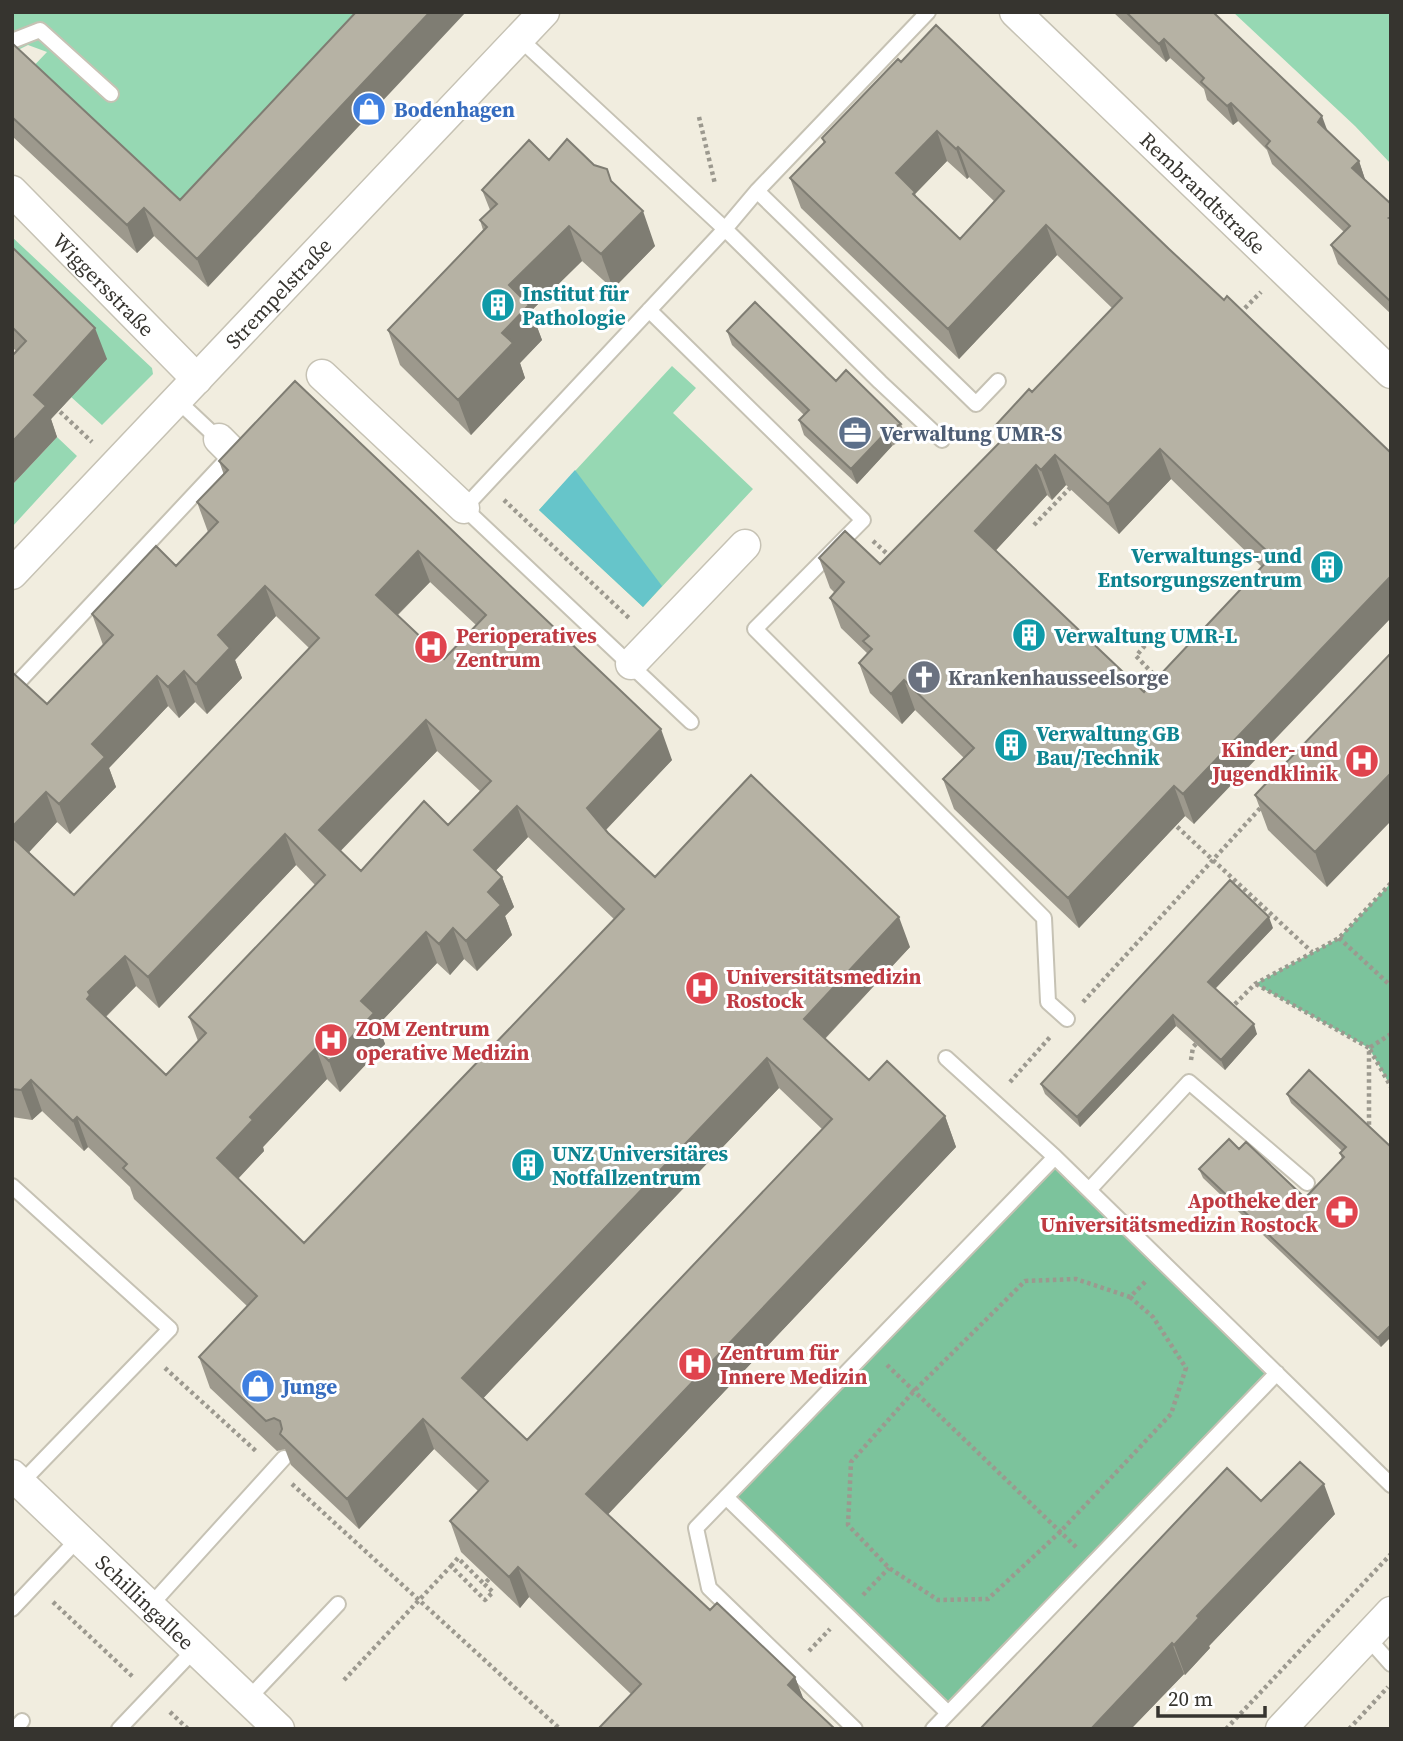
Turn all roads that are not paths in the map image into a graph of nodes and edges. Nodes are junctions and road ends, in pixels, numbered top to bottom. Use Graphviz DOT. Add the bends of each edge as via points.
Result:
graph roads {
  1 [pos="544,12"];
  2 [pos="928,12"];
  3 [pos="1015,12"];
  4 [pos="519,38"];
  5 [pos="12,41"];
  6 [pos="111,94"];
  7 [pos="12,191"];
  8 [pos="757,191"];
  9 [pos="725,229"];
  10 [pos="649,310"];
  11 [pos="1391,373"];
  12 [pos="323,375"];
  13 [pos="197,379"];
  14 [pos="998,381"];
  15 [pos="177,400"];
  16 [pos="942,440"];
  17 [pos="464,508"];
  18 [pos="745,545"];
  19 [pos="12,575"];
  20 [pos="631,664"];
  21 [pos="12,689"];
  22 [pos="691,722"];
  23 [pos="1067,1019"];
  24 [pos="946,1058"];
  25 [pos="1055,1157"];
  26 [pos="1307,1184"];
  27 [pos="12,1186"];
  28 [pos="1089,1190"];
  29 [pos="1277,1373"];
  30 [pos="284,1458"];
  31 [pos="16,1479"];
  32 [pos="1391,1485"];
  33 [pos="726,1497"];
  34 [pos="78,1539"];
  35 [pos="338,1604"];
  36 [pos="149,1607"];
  37 [pos="12,1609"];
  38 [pos="1391,1612"];
  39 [pos="1367,1637"];
  40 [pos="195,1649"];
  41 [pos="1391,1664"];
  42 [pos="248,1699"];
  43 [pos="948,1713"];
  44 [pos="119,1729"];
  45 [pos="279,1729"];
  46 [pos="855,1729"];
  47 [pos="933,1729"];
  48 [pos="1281,1729"];
  1 -- 4 [label="street, Strempelstraße"];
  2 -- 8 [label="lane"];
  3 -- 11 [label="street, Rembrandtstraße"];
  4 -- 9 [label="lane"];
  4 -- 13 [label="street, Strempelstraße"];
  5 -- 6 [label="lane" via="40,30"];
  7 -- 13 [label="street, Wiggersstraße"];
  8 -- 9 [label="lane"];
  8 -- 14 [label="lane" via="976,404"];
  9 -- 10 [label="lane"];
  9 -- 16 [label="lane"];
  10 -- 17 [label="lane"];
  10 -- 23 [label="lane" via="863,520 755,629 1044,918 1048,1002"];
  12 -- 17 [label="street"];
  13 -- 15 [label="street, Strempelstraße"];
  15 -- 19 [label="street, Strempelstraße"];
  15 -- 21 [label="lane" via="220,441"];
  17 -- 20 [label="lane"];
  18 -- 20 [label="street"];
  20 -- 22 [label="lane"];
  24 -- 25 [label="lane"];
  25 -- 28 [label="lane"];
  25 -- 33 [label="lane"];
  26 -- 28 [label="lane" via="1189,1082"];
  27 -- 31 [label="lane" via="170,1329"];
  28 -- 29 [label="lane"];
  29 -- 32 [label="lane"];
  29 -- 43 [label="lane"];
  30 -- 36 [label="lane"];
  31 -- 34 [label="street, Schillingallee"];
  33 -- 43 [label="lane"];
  33 -- 46 [label="lane" via="696,1528 709,1588"];
  34 -- 36 [label="street, Schillingallee"];
  34 -- 37 [label="lane"];
  35 -- 42 [label="lane"];
  36 -- 40 [label="street, Schillingallee"];
  38 -- 39 [label="street"];
  39 -- 41 [label="lane"];
  39 -- 48 [label="street"];
  40 -- 42 [label="street, Schillingallee"];
  40 -- 44 [label="lane"];
  42 -- 45 [label="street, Schillingallee"];
  43 -- 47 [label="lane"];
}
